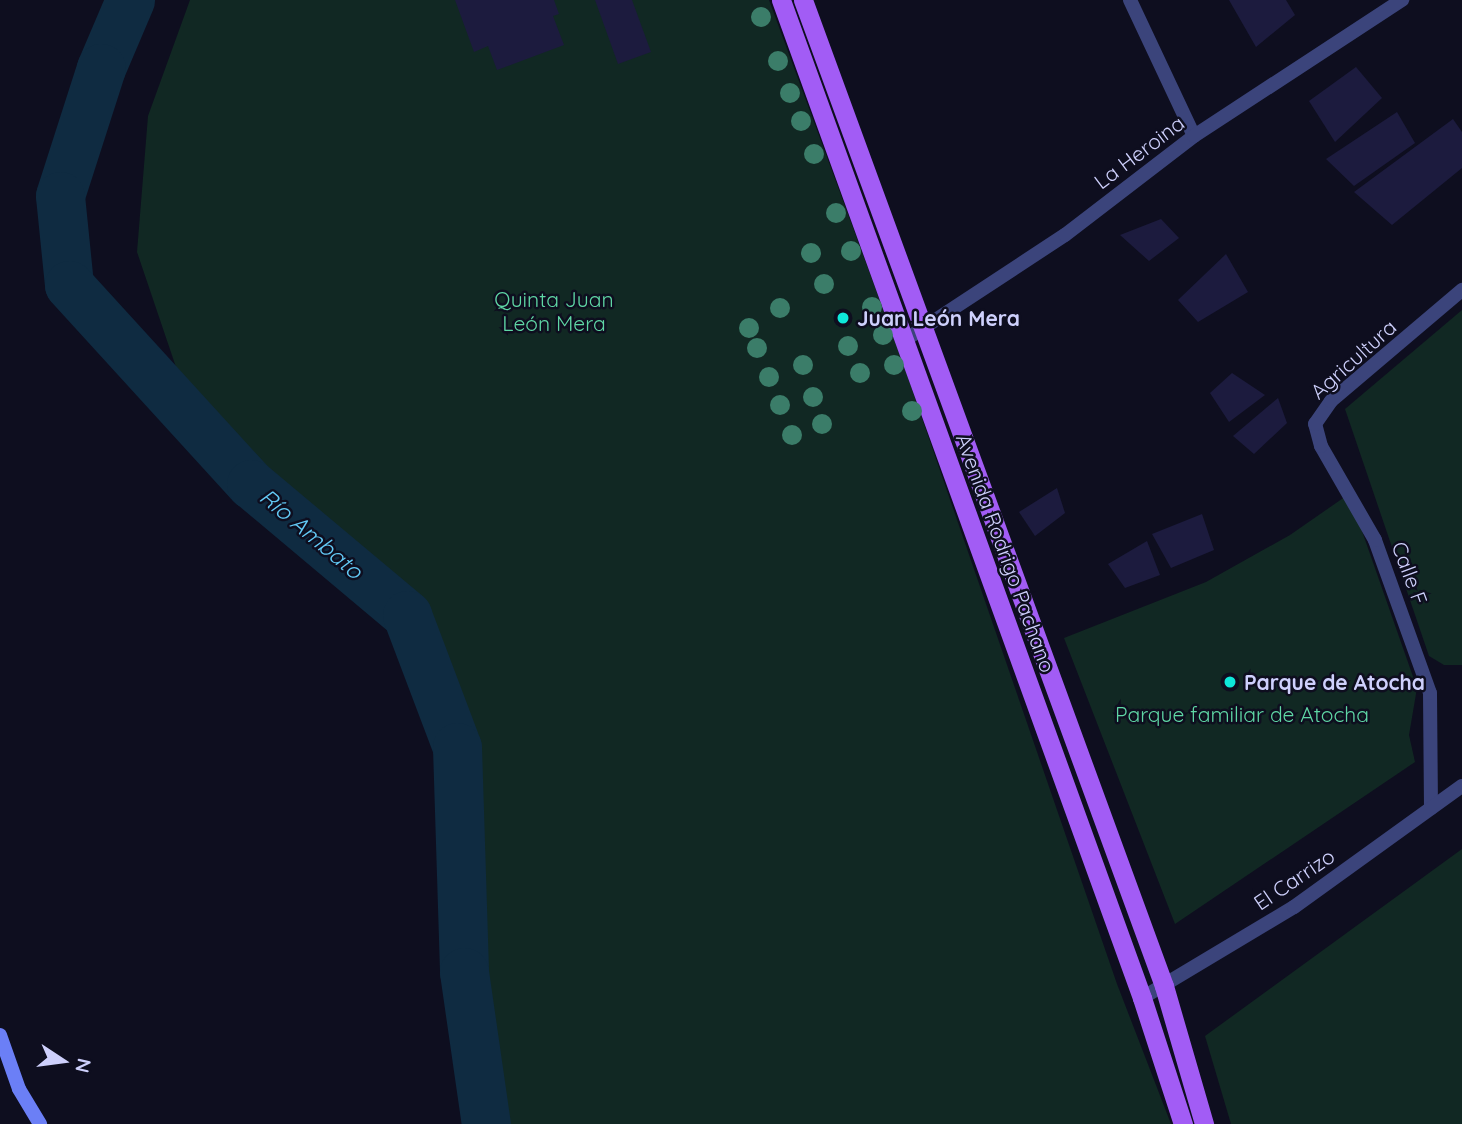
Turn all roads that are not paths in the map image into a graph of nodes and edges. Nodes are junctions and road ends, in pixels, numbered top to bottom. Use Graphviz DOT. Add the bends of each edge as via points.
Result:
graph roads {
  1 [pos="781,0"];
  2 [pos="803,0"];
  3 [pos="1130,0"];
  4 [pos="1402,0"];
  5 [pos="1194,136"];
  6 [pos="1462,290"];
  7 [pos="923,330"];
  8 [pos="905,340"];
  9 [pos="1339,472"];
  10 [pos="1462,786"];
  11 [pos="1431,808"];
  12 [pos="1164,986"];
  13 [pos="1142,998"];
  14 [pos="0,1035"];
  15 [pos="40,1124"];
  16 [pos="1183,1124"];
  17 [pos="1204,1124"];
  1 -- 8 [label="main road, Avenida Rodrigo Pachano"];
  2 -- 7 [label="main road, Avenida Rodrigo Pachano"];
  3 -- 5 [label="street"];
  4 -- 5 [label="street, La Heroina"];
  5 -- 7 [label="street, La Heroina" via="1065,234"];
  6 -- 9 [label="street, Agricultura" via="1331,401 1315,424 1321,446"];
  7 -- 8 [label="street, La Heroina"];
  7 -- 12 [label="main road, Avenida Rodrigo Pachano"];
  8 -- 13 [label="main road, Avenida Rodrigo Pachano"];
  9 -- 11 [label="street, Calle F" via="1375,540 1430,693"];
  10 -- 11 [label="street, El Carrizo"];
  11 -- 12 [label="street, El Carrizo" via="1294,907"];
  12 -- 13 [label="street, El Carrizo"];
  12 -- 17 [label="main road, Avenida Rodrigo Pachano"];
  13 -- 16 [label="main road, Avenida Rodrigo Pachano"];
  14 -- 15 [label="main road" via="19,1089"];
}
